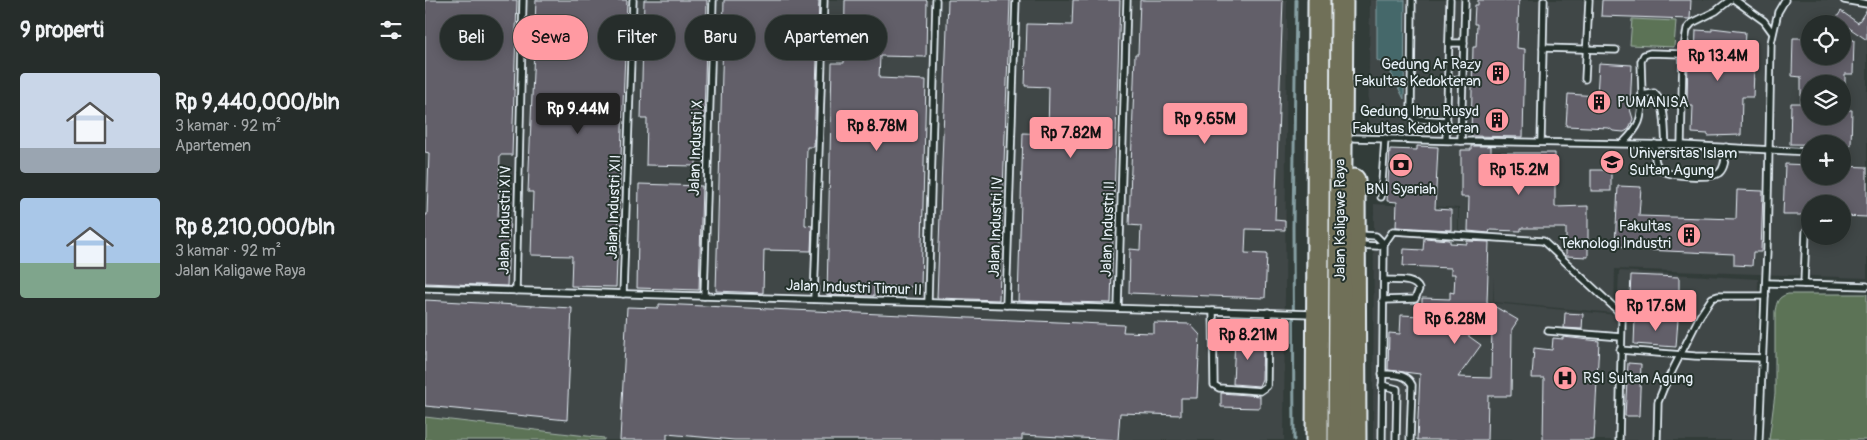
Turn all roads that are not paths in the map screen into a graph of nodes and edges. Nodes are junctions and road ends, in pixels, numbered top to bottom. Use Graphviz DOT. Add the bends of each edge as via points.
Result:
graph roads {
  1 [pos="523,0"];
  2 [pos="633,0"];
  3 [pos="713,0"];
  4 [pos="824,0"];
  5 [pos="936,0"];
  6 [pos="1016,0"];
  7 [pos="1127,0"];
  8 [pos="1319,0"];
  9 [pos="1329,0"];
  10 [pos="1341,0"];
  11 [pos="1354,0"];
  12 [pos="1412,0"];
  13 [pos="1450,0"];
  14 [pos="1465,0"];
  15 [pos="1544,0"];
  16 [pos="1589,0"];
  17 [pos="1730,0"];
  18 [pos="1735,0"];
  19 [pos="1785,0"];
  20 [pos="1844,0"];
  21 [pos="1867,4"];
  22 [pos="1772,32"];
  23 [pos="1449,43"];
  24 [pos="1464,43"];
  25 [pos="1543,48"];
  26 [pos="1587,49"];
  27 [pos="1616,50"];
  28 [pos="1683,54"];
  29 [pos="1463,79"];
  30 [pos="1448,80"];
  31 [pos="1585,80"];
  32 [pos="1642,95"];
  33 [pos="1447,121"];
  34 [pos="1354,138"];
  35 [pos="1385,138"];
  36 [pos="1446,140"];
  37 [pos="1461,141"];
  38 [pos="1541,141"];
  39 [pos="1623,143"];
  40 [pos="1655,144"];
  41 [pos="1666,145"];
  42 [pos="1681,145"];
  43 [pos="1726,147"];
  44 [pos="1768,149"];
  45 [pos="1801,151"];
  46 [pos="1381,197"];
  47 [pos="1346,242"];
  48 [pos="1384,244"];
  49 [pos="1805,245"];
  50 [pos="1384,280"];
  51 [pos="1766,283"];
  52 [pos="1804,284"];
  53 [pos="1867,286"];
  54 [pos="425,288"];
  55 [pos="516,291"];
  56 [pos="623,294"];
  57 [pos="704,296"];
  58 [pos="1765,296"];
  59 [pos="814,299"];
  60 [pos="1383,300"];
  61 [pos="928,303"];
  62 [pos="1006,305"];
  63 [pos="1118,308"];
  64 [pos="1213,311"];
  65 [pos="1267,312"];
  66 [pos="1313,314"];
  67 [pos="1548,331"];
  68 [pos="1621,337"];
  69 [pos="1620,350"];
  70 [pos="1681,354"];
  71 [pos="1762,358"];
  72 [pos="1382,374"];
  73 [pos="1382,385"];
  74 [pos="1317,440"];
  75 [pos="1329,440"];
  76 [pos="1339,440"];
  77 [pos="1355,440"];
  78 [pos="1382,440"];
  79 [pos="1396,440"];
  80 [pos="1409,440"];
  81 [pos="1619,440"];
  82 [pos="1657,440"];
  83 [pos="1759,440"];
  1 -- 55 [label="lane, Jalan Industri XIV"];
  2 -- 56 [label="lane, Jalan Industri XII"];
  3 -- 57 [label="lane, Jalan Industri X"];
  4 -- 59 [label="lane"];
  5 -- 61 [label="lane"];
  6 -- 62 [label="lane, Jalan Industri IV"];
  7 -- 63 [label="lane, Jalan Industri II"];
  8 -- 66 [label="highway"];
  9 -- 47 [label="highway, Jalan Kaligawe Raya"];
  10 -- 47 [label="highway, Jalan Kaligawe Raya"];
  11 -- 34 [label="highway"];
  12 -- 33 [label="lane" via="1411,114 1417,119"];
  13 -- 23 [label="lane"];
  14 -- 24 [label="lane"];
  15 -- 25 [label="lane"];
  16 -- 26 [label="lane"];
  17 -- 28 [label="lane" via="1692,23 1687,29"];
  18 -- 22 [label="lane" via="1764,21"];
  19 -- 22 [label="lane"];
  20 -- 21 [label="lane"];
  22 -- 44 [label="lane"];
  23 -- 24 [label="lane"];
  23 -- 30 [label="lane"];
  24 -- 29 [label="lane"];
  25 -- 26 [label="lane"];
  25 -- 38 [label="lane"];
  26 -- 27 [label="lane"];
  26 -- 31 [label="lane"];
  28 -- 32 [label="lane" via="1644,55 1641,61"];
  28 -- 42 [label="lane"];
  29 -- 30 [label="lane"];
  29 -- 37 [label="lane"];
  30 -- 33 [label="lane"];
  32 -- 39 [label="lane" via="1642,114 1637,128"];
  32 -- 41 [label="lane" via="1654,93 1659,98"];
  33 -- 36 [label="lane"];
  34 -- 35 [label="lane"];
  34 -- 47 [label="highway"];
  35 -- 36 [label="lane"];
  35 -- 46 [label="lane"];
  36 -- 37 [label="lane"];
  37 -- 38 [label="lane"];
  38 -- 39 [label="lane"];
  39 -- 40 [label="lane"];
  40 -- 41 [label="lane"];
  40 -- 43 [label="lane" via="1655,160 1664,172 1710,176 1718,174 1724,166"];
  41 -- 42 [label="lane"];
  42 -- 43 [label="lane"];
  43 -- 44 [label="lane"];
  44 -- 45 [label="lane"];
  44 -- 51 [label="lane"];
  47 -- 48 [label="lane"];
  47 -- 48 [label="lane" via="1376,236"];
  47 -- 75 [label="highway, Jalan Kaligawe Raya"];
  47 -- 76 [label="highway, Jalan Kaligawe Raya"];
  47 -- 77 [label="highway"];
  48 -- 50 [label="lane"];
  48 -- 68 [label="lane" via="1393,231 1543,241 1617,310"];
  49 -- 52 [label="lane"];
  50 -- 60 [label="lane"];
  50 -- 60 [label="lane" via="1411,282 1419,289 1415,299"];
  51 -- 52 [label="lane"];
  51 -- 58 [label="lane"];
  52 -- 53 [label="lane"];
  54 -- 55 [label="lane, Jalan Industri Timur II"];
  55 -- 56 [label="lane, Jalan Industri Timur II"];
  56 -- 57 [label="lane, Jalan Industri Timur II"];
  57 -- 59 [label="lane, Jalan Industri Timur II"];
  58 -- 70 [label="lane" via="1712,298"];
  58 -- 71 [label="lane"];
  59 -- 61 [label="lane, Jalan Industri Timur II"];
  60 -- 72 [label="lane"];
  61 -- 62 [label="lane, Jalan Industri Timur II"];
  62 -- 63 [label="lane, Jalan Industri Timur II"];
  63 -- 64 [label="lane, Jalan Industri Timur II"];
  64 -- 65 [label="lane, Jalan Industri Timur II"];
  64 -- 65 [label="lane" via="1214,385 1260,390 1267,386"];
  65 -- 66 [label="lane, Jalan Industri Timur II"];
  66 -- 74 [label="highway"];
  67 -- 68 [label="lane"];
  68 -- 69 [label="lane"];
  69 -- 70 [label="lane"];
  69 -- 81 [label="lane"];
  70 -- 71 [label="lane"];
  70 -- 82 [label="lane" via="1658,402"];
  71 -- 83 [label="lane"];
  72 -- 73 [label="lane"];
  72 -- 80 [label="lane" via="1410,379"];
  73 -- 78 [label="lane"];
  73 -- 79 [label="lane" via="1397,389"];
}
